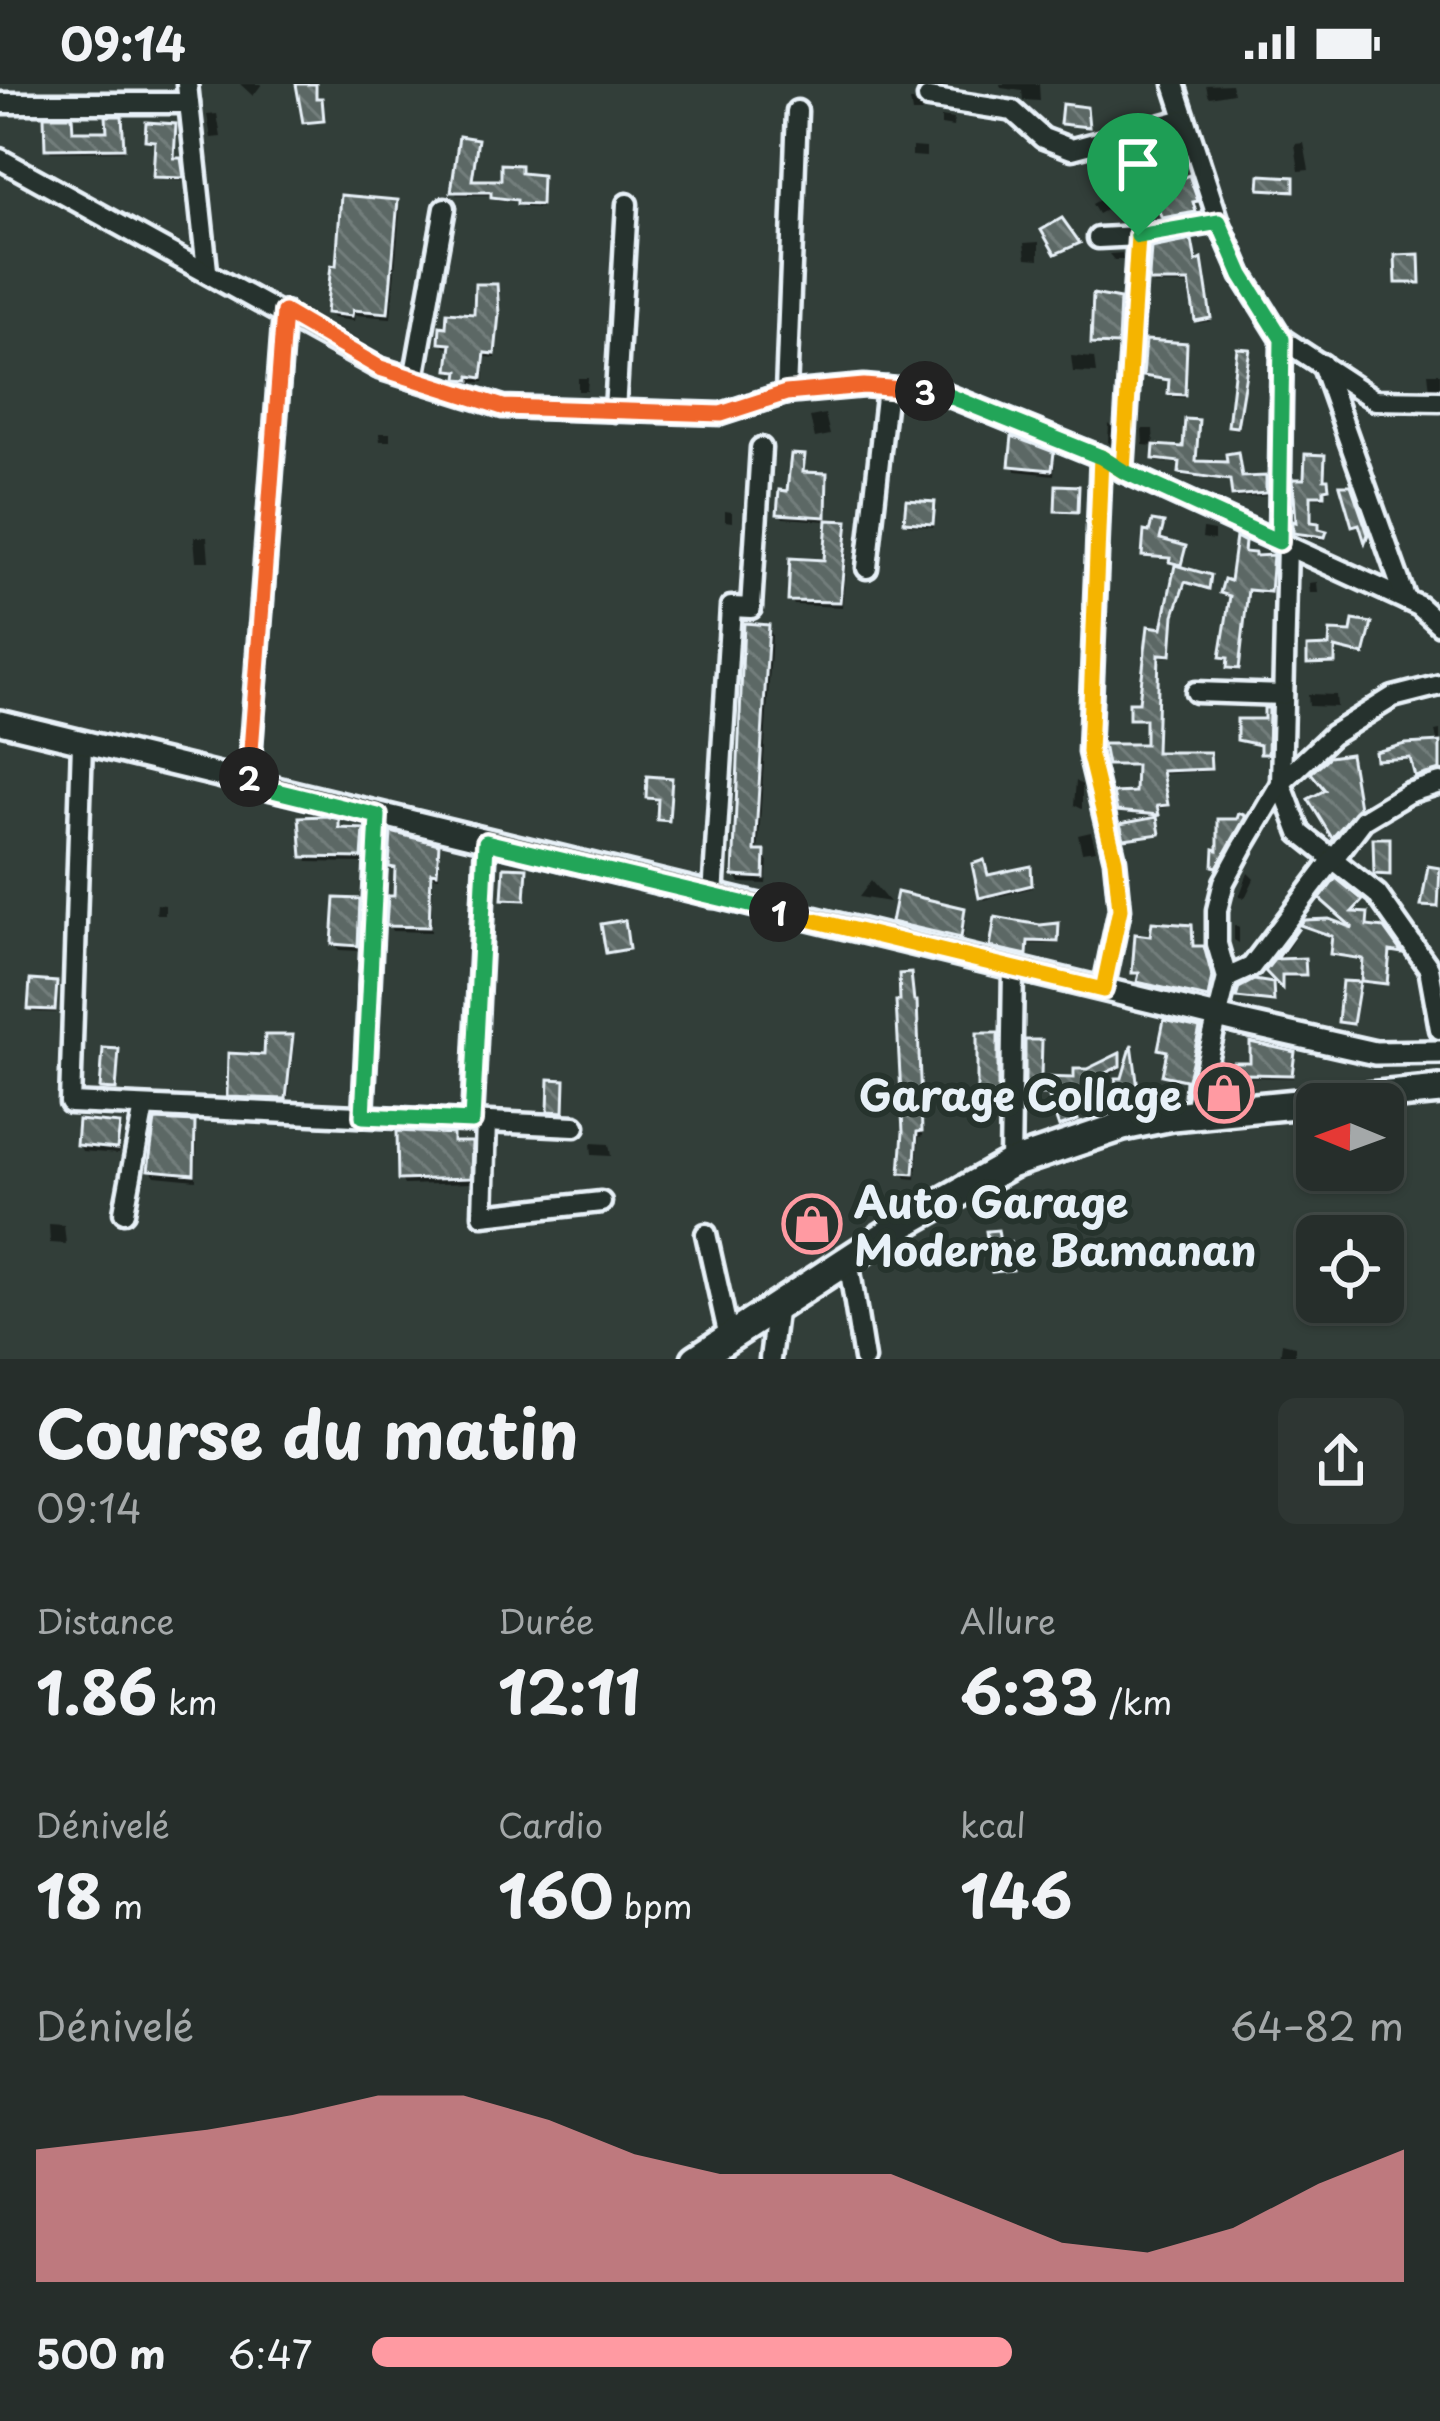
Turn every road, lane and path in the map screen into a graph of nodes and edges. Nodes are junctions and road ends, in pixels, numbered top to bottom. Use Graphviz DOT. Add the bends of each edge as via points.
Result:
graph roads {
  1 [pos="1174,84"];
  2 [pos="69,94"];
  3 [pos="188,94"];
  4 [pos="928,98"];
  5 [pos="0,103"];
  6 [pos="796,111"];
  7 [pos="1186,119"];
  8 [pos="0,159"];
  9 [pos="627,204"];
  10 [pos="445,208"];
  11 [pos="1219,222"];
  12 [pos="1138,236"];
  13 [pos="1098,238"];
  14 [pos="207,270"];
  15 [pos="284,312"];
  16 [pos="1282,339"];
  17 [pos="1322,364"];
  18 [pos="414,379"];
  19 [pos="887,388"];
  20 [pos="786,393"];
  21 [pos="1440,400"];
  22 [pos="615,411"];
  23 [pos="761,448"];
  24 [pos="1101,457"];
  25 [pos="1123,471"];
  26 [pos="1283,544"];
  27 [pos="866,568"];
  28 [pos="1406,600"];
  29 [pos="1440,625"];
  30 [pos="1440,685"];
  31 [pos="1196,692"];
  32 [pos="1283,695"];
  33 [pos="0,722"];
  34 [pos="82,743"];
  35 [pos="1440,782"];
  36 [pos="1281,783"];
  37 [pos="248,784"];
  38 [pos="378,816"];
  39 [pos="486,842"];
  40 [pos="1332,858"];
  41 [pos="713,897"];
  42 [pos="1013,968"];
  43 [pos="1227,978"];
  44 [pos="1103,990"];
  45 [pos="1217,1017"];
  46 [pos="1440,1028"];
  47 [pos="1440,1052"];
  48 [pos="1440,1090"];
  49 [pos="144,1107"];
  50 [pos="1194,1113"];
  51 [pos="363,1116"];
  52 [pos="479,1122"];
  53 [pos="574,1126"];
  54 [pos="1010,1164"];
  55 [pos="601,1202"];
  56 [pos="124,1212"];
  57 [pos="706,1234"];
  58 [pos="848,1259"];
  59 [pos="777,1305"];
  60 [pos="729,1337"];
  61 [pos="696,1359"];
  62 [pos="770,1359"];
  63 [pos="864,1359"];
  1 -- 7 [label="street"];
  2 -- 3 [label="street"];
  2 -- 5 [label="street"];
  3 -- 14 [label="street"];
  4 -- 7 [label="street" via="1013,111 1043,138 1072,148"];
  6 -- 20 [label="street"];
  7 -- 11 [label="street"];
  8 -- 14 [label="street"];
  9 -- 22 [label="street"];
  10 -- 18 [label="street"];
  11 -- 12 [label="street"];
  11 -- 16 [label="street"];
  12 -- 13 [label="street"];
  12 -- 25 [label="street"];
  14 -- 15 [label="street"];
  15 -- 18 [label="street"];
  15 -- 37 [label="street"];
  16 -- 17 [label="street"];
  16 -- 26 [label="street"];
  17 -- 21 [label="street" via="1375,400"];
  17 -- 28 [label="street"];
  18 -- 22 [label="street" via="503,407"];
  19 -- 20 [label="street"];
  19 -- 24 [label="street" via="942,393"];
  19 -- 27 [label="street"];
  20 -- 22 [label="street" via="721,414"];
  23 -- 41 [label="street" via="751,608 731,607"];
  24 -- 25 [label="street"];
  24 -- 44 [label="street" via="1089,752 1120,909"];
  25 -- 26 [label="street"];
  26 -- 28 [label="street"];
  26 -- 32 [label="street"];
  28 -- 29 [label="street"];
  30 -- 36 [label="street" via="1393,697 1352,722"];
  31 -- 32 [label="street"];
  32 -- 36 [label="street"];
  33 -- 34 [label="street"];
  34 -- 37 [label="street"];
  34 -- 49 [label="street" via="70,1103"];
  35 -- 40 [label="street" via="1363,820"];
  36 -- 40 [label="street" via="1300,833"];
  36 -- 43 [label="street" via="1224,882 1217,944"];
  37 -- 38 [label="street"];
  38 -- 39 [label="street"];
  38 -- 51 [label="street"];
  39 -- 41 [label="street"];
  39 -- 52 [label="street"];
  40 -- 43 [label="street" via="1251,967"];
  40 -- 46 [label="street" via="1377,894 1429,968"];
  41 -- 42 [label="street"];
  42 -- 44 [label="street"];
  42 -- 54 [label="street"];
  43 -- 45 [label="street"];
  44 -- 45 [label="street"];
  45 -- 47 [label="street" via="1375,1053"];
  45 -- 50 [label="street"];
  48 -- 50 [label="main road"];
  49 -- 51 [label="street"];
  49 -- 56 [label="street"];
  50 -- 54 [label="main road" via="1123,1126"];
  51 -- 52 [label="street"];
  52 -- 53 [label="street"];
  52 -- 55 [label="street" via="483,1215"];
  54 -- 58 [label="main road"];
  57 -- 60 [label="street"];
  58 -- 59 [label="main road"];
  58 -- 63 [label="street"];
  59 -- 60 [label="main road"];
  59 -- 62 [label="street"];
  60 -- 61 [label="main road"];
}
